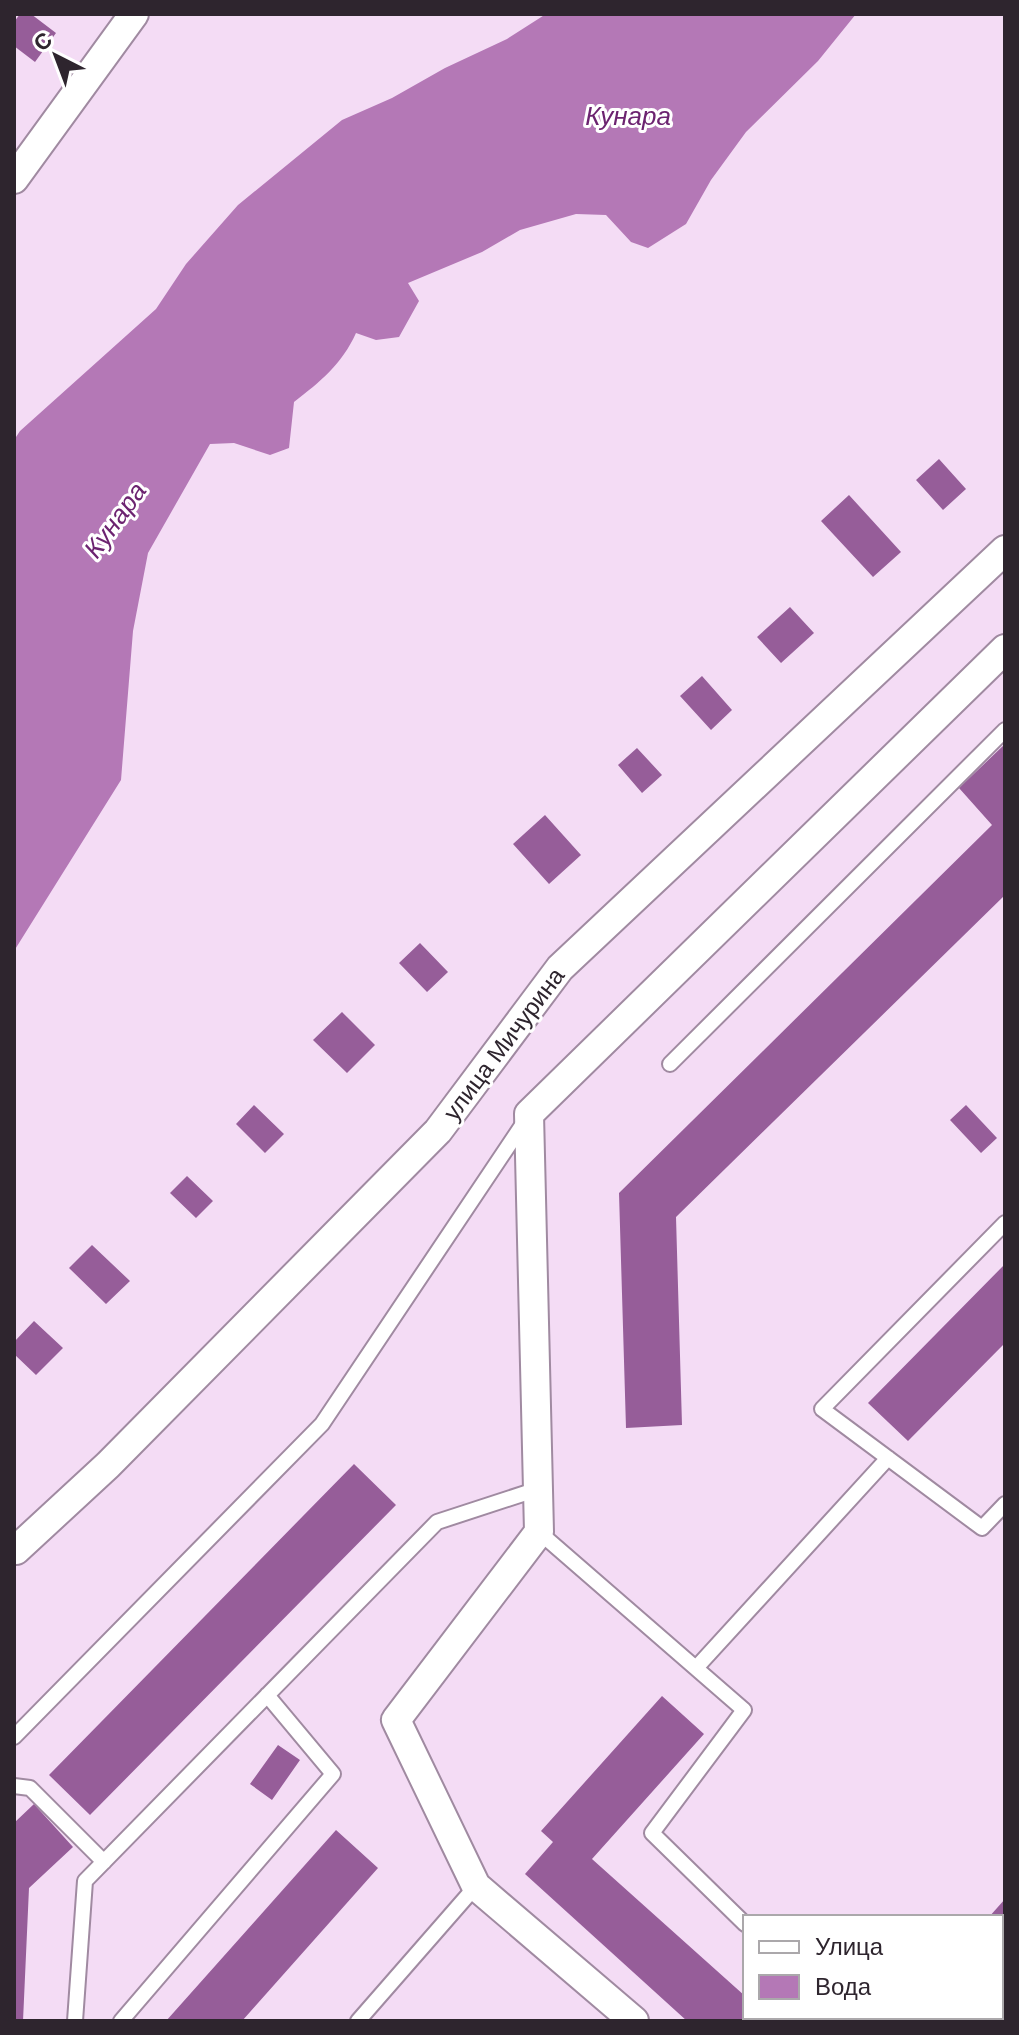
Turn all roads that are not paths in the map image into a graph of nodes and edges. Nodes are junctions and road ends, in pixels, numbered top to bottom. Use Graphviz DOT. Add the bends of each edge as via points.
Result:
graph roads {
  1 [pos="134,14"];
  2 [pos="14,179"];
  3 [pos="1005,550"];
  4 [pos="1005,649"];
  5 [pos="1005,730"];
  6 [pos="670,1064"];
  7 [pos="529,1114"];
  8 [pos="1005,1223"];
  9 [pos="888,1458"];
  10 [pos="538,1489"];
  11 [pos="1005,1504"];
  12 [pos="539,1532"];
  13 [pos="15,1554"];
  14 [pos="696,1668"];
  15 [pos="267,1695"];
  16 [pos="14,1737"];
  17 [pos="14,1786"];
  18 [pos="104,1862"];
  19 [pos="476,1886"];
  20 [pos="743,1922"];
  21 [pos="75,2021"];
  22 [pos="121,2021"];
  23 [pos="358,2021"];
  24 [pos="634,2021"];
  1 -- 2 [label="street"];
  3 -- 13 [label="street, улица Мичурина" via="560,968 438,1131"];
  4 -- 7 [label="street"];
  5 -- 6 [label="lane"];
  7 -- 10 [label="street"];
  7 -- 16 [label="lane" via="322,1424"];
  8 -- 9 [label="lane" via="822,1409"];
  9 -- 11 [label="lane" via="982,1528"];
  9 -- 14 [label="lane"];
  10 -- 12 [label="street"];
  10 -- 15 [label="lane" via="437,1522"];
  12 -- 14 [label="lane"];
  12 -- 19 [label="street" via="396,1720"];
  14 -- 20 [label="lane" via="744,1710 652,1833"];
  15 -- 18 [label="lane"];
  15 -- 22 [label="lane" via="333,1774"];
  17 -- 18 [label="lane" via="30,1788"];
  18 -- 21 [label="lane" via="85,1881"];
  19 -- 23 [label="lane"];
  19 -- 24 [label="street"];
}
